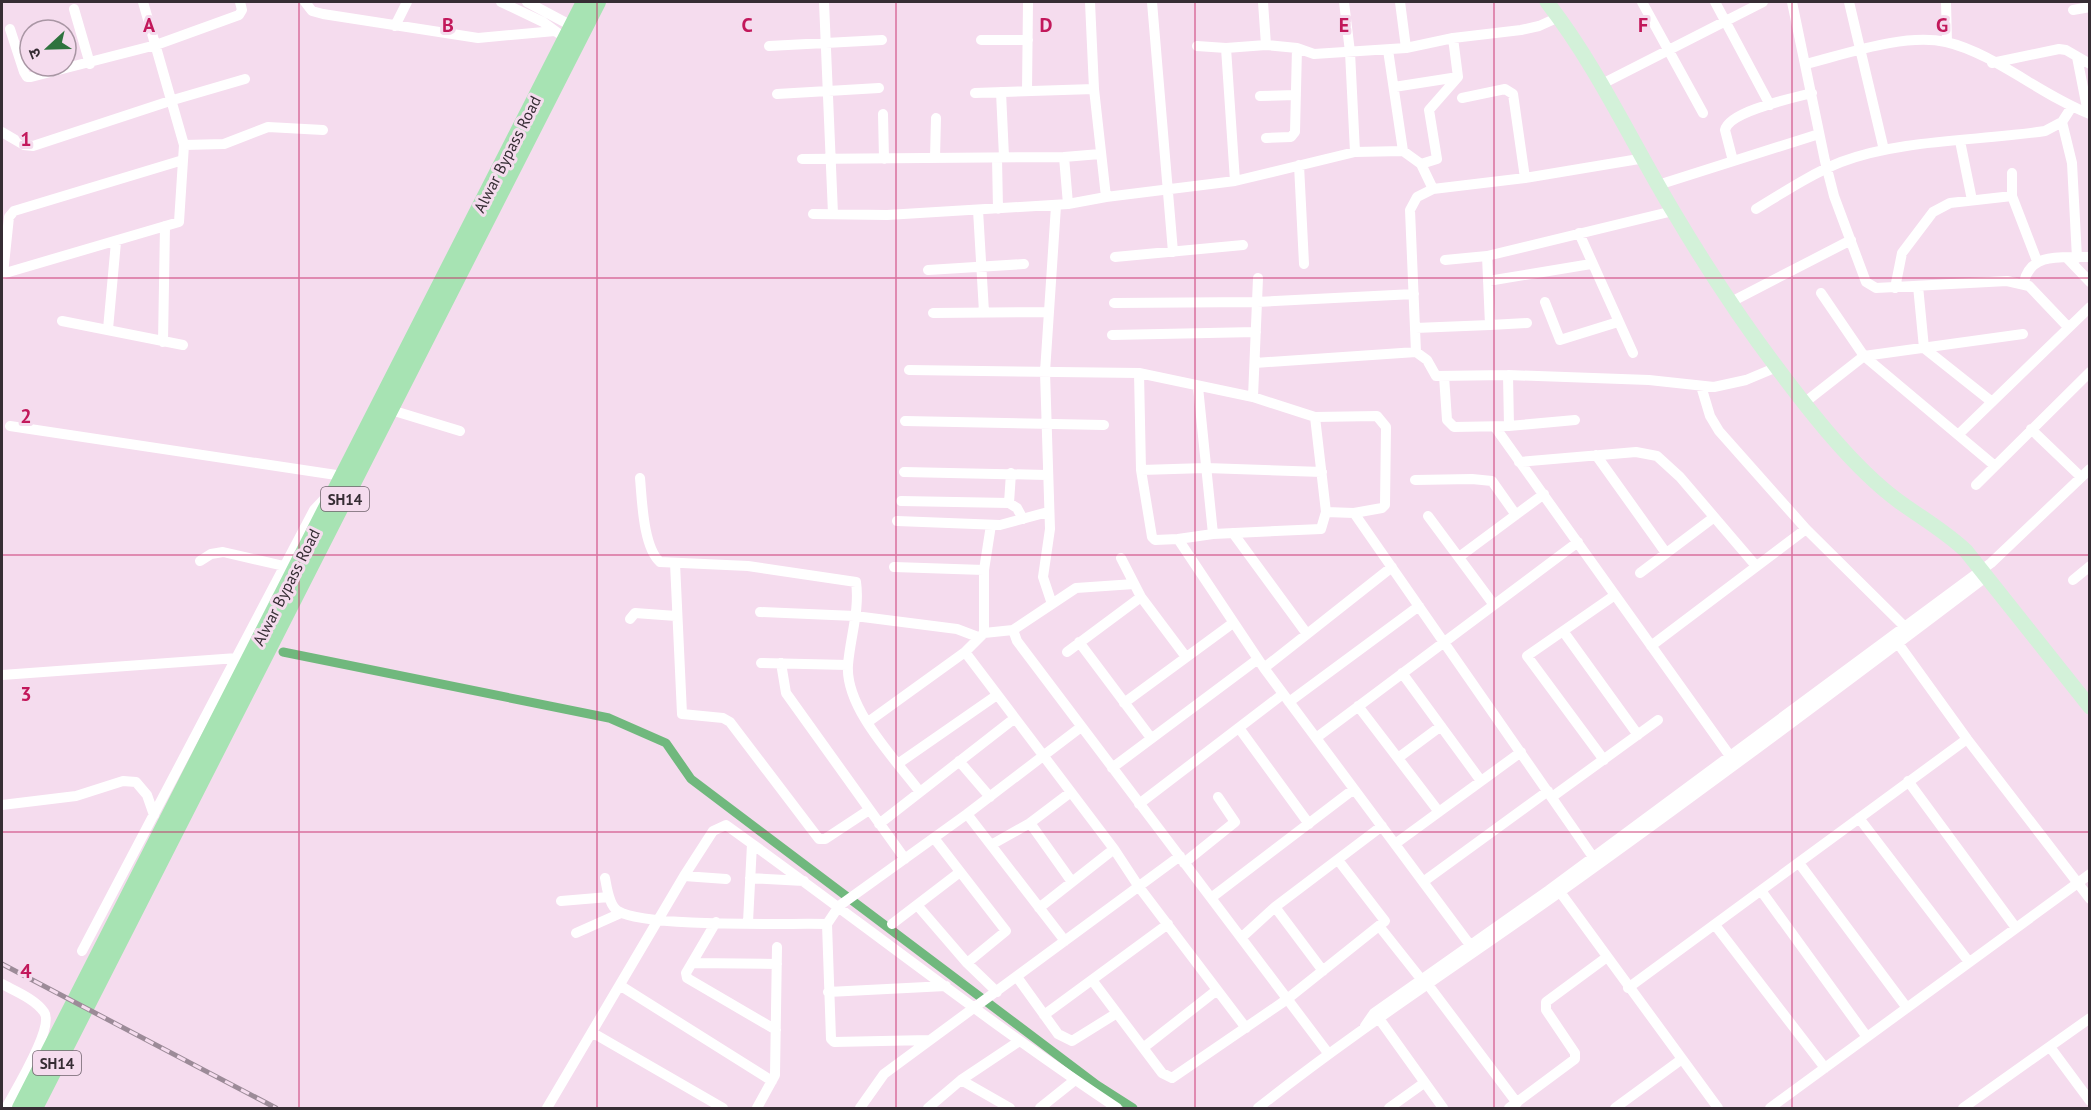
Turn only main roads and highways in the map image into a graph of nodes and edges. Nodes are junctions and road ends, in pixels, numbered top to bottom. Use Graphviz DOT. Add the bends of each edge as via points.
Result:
graph roads {
  1 [pos="584,2"];
  2 [pos="598,2"];
  3 [pos="20,1108"];
  4 [pos="34,1108"];
  1 -- 3 [label="main road, Alwar Bypass Road / SH14" via="564,32 340,483"];
  2 -- 4 [label="main road, Alwar Bypass Road / SH14"];
}
